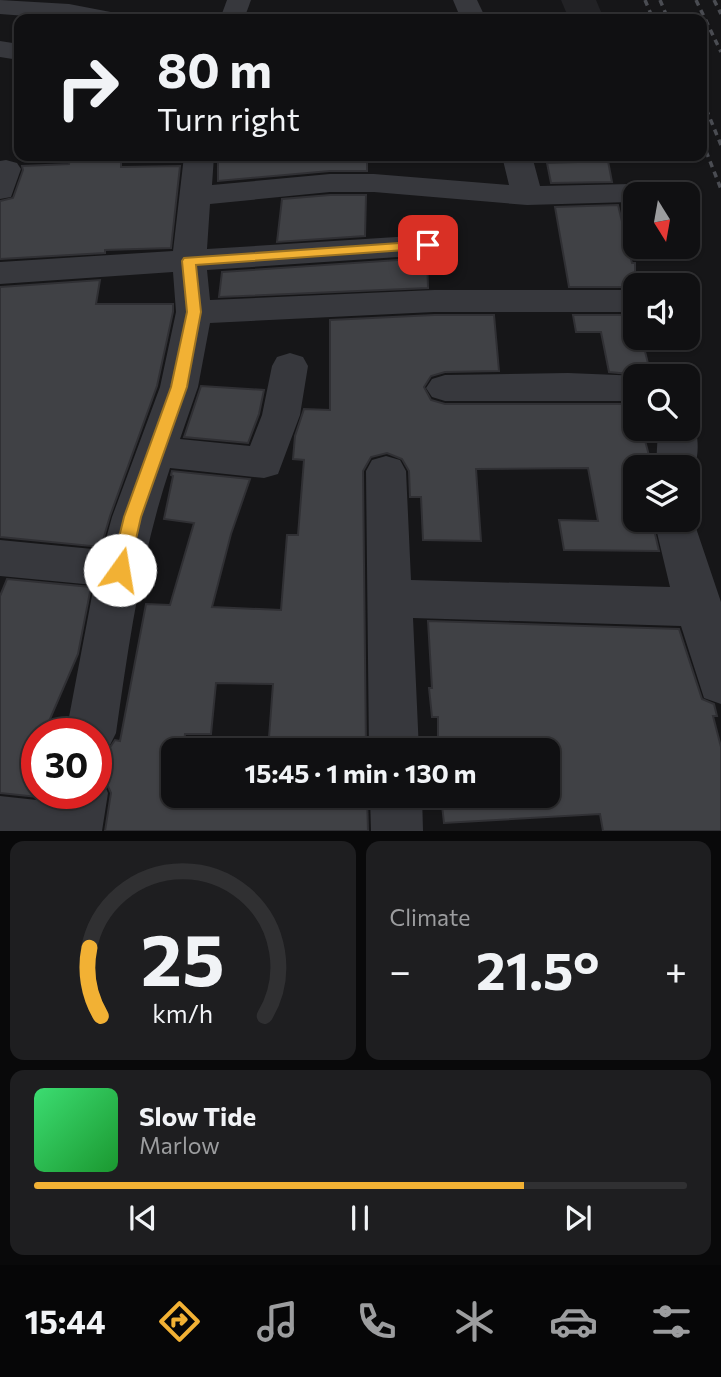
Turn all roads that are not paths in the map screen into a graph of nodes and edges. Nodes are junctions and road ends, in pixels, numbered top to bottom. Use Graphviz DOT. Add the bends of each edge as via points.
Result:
graph roads {
  1 [pos="0,7"];
  2 [pos="32,14"];
  3 [pos="199,161"];
  4 [pos="518,161"];
  5 [pos="434,190"];
  6 [pos="623,193"];
  7 [pos="527,196"];
  8 [pos="195,197"];
  9 [pos="428,245"];
  10 [pos="189,261"];
  11 [pos="0,273"];
  12 [pos="434,301"];
  13 [pos="623,301"];
  14 [pos="194,312"];
  15 [pos="290,366"];
  16 [pos="445,388"];
  17 [pos="623,388"];
  18 [pos="157,452"];
  19 [pos="386,471"];
  20 [pos="676,532"];
  21 [pos="0,558"];
  22 [pos="120,570"];
  23 [pos="390,598"];
  24 [pos="701,607"];
  25 [pos="721,683"];
  26 [pos="95,718"];
  27 [pos="394,738"];
  28 [pos="396,808"];
  29 [pos="79,809"];
  30 [pos="0,822"];
  31 [pos="76,831"];
  32 [pos="397,831"];
  1 -- 2 [label="street"];
  3 -- 8 [label="street"];
  4 -- 7 [label="street"];
  5 -- 7 [label="street"];
  5 -- 8 [label="street" via="374,183 330,184"];
  5 -- 9 [label="street"];
  6 -- 7 [label="street"];
  8 -- 10 [label="street"];
  9 -- 10 [label="street"];
  9 -- 12 [label="street" via="436,263"];
  10 -- 11 [label="street"];
  10 -- 14 [label="street"];
  12 -- 13 [label="street"];
  12 -- 14 [label="street"];
  14 -- 18 [label="street" via="179,387"];
  15 -- 18 [label="street" via="281,415 264,463"];
  16 -- 17 [label="street"];
  18 -- 22 [label="street"];
  19 -- 23 [label="street"];
  20 -- 24 [label="street"];
  21 -- 22 [label="street"];
  22 -- 26 [label="street"];
  23 -- 24 [label="street"];
  23 -- 27 [label="street"];
  24 -- 25 [label="street"];
  28 -- 32 [label="street"];
  29 -- 31 [label="street"];
  30 -- 31 [label="street"];
}
